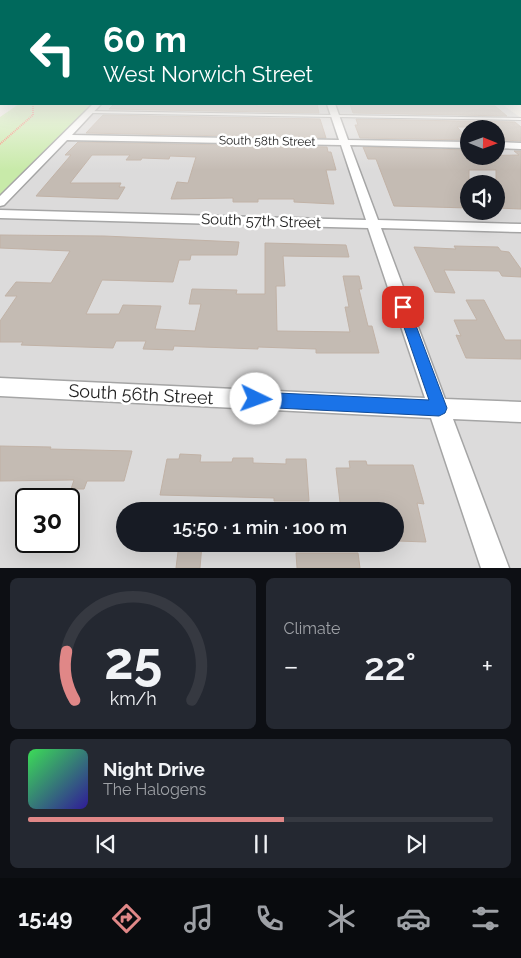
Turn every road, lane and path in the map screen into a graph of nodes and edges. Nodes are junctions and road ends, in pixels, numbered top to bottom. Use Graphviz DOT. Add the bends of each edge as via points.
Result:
graph roads {
  1 [pos="31,118"];
  2 [pos="84,118"];
  3 [pos="336,118"];
  4 [pos="490,118"];
  5 [pos="521,119"];
  6 [pos="65,136"];
  7 [pos="344,143"];
  8 [pos="0,144"];
  9 [pos="460,145"];
  10 [pos="505,145"];
  11 [pos="521,146"];
  12 [pos="0,203"];
  13 [pos="0,214"];
  14 [pos="373,224"];
  15 [pos="521,228"];
  16 [pos="0,387"];
  17 [pos="439,408"];
  18 [pos="521,412"];
  19 [pos="495,568"];
  1 -- 8 [label="path"];
  2 -- 6 [label="street"];
  3 -- 7 [label="street"];
  4 -- 5 [label="lane"];
  6 -- 7 [label="street, South 58th Street"];
  6 -- 12 [label="street"];
  7 -- 9 [label="street, South 58th Street"];
  7 -- 14 [label="street"];
  10 -- 11 [label="street"];
  13 -- 14 [label="street, South 57th Street"];
  14 -- 15 [label="street, South 57th Street"];
  14 -- 17 [label="street"];
  16 -- 17 [label="street, South 56th Street"];
  17 -- 18 [label="street, South 56th Street"];
  17 -- 19 [label="street"];
}
